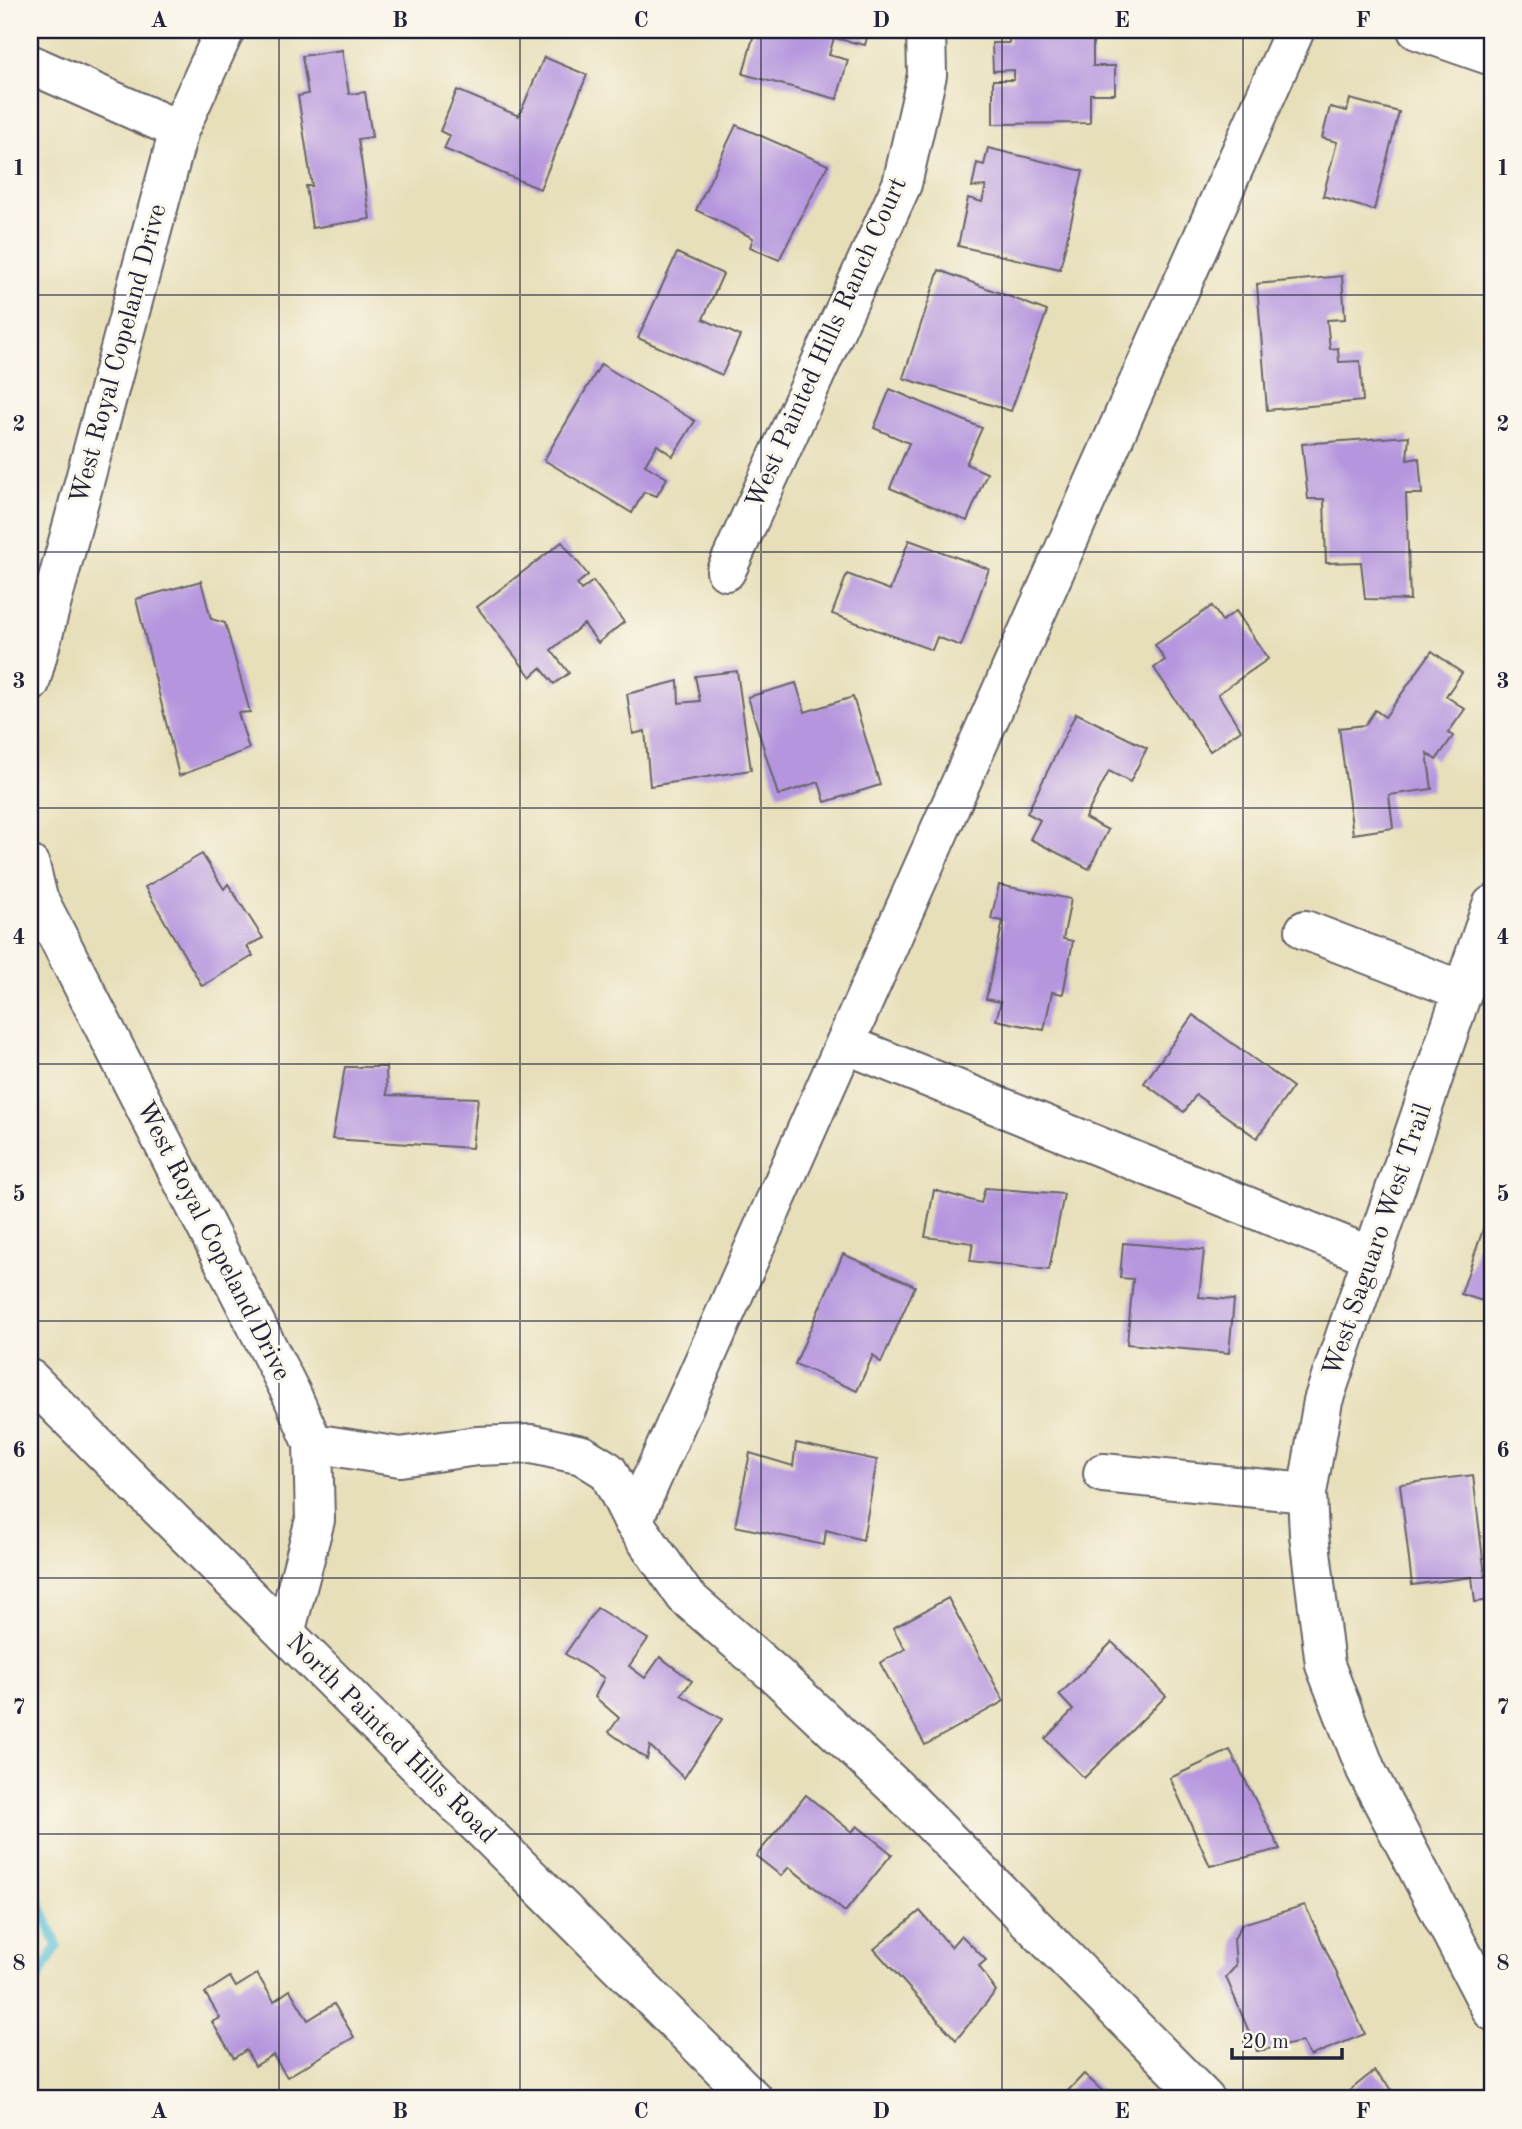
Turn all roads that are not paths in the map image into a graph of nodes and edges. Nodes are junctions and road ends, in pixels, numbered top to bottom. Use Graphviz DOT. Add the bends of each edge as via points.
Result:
graph roads {
  1 [pos="225,30"];
  2 [pos="926,30"];
  3 [pos="1295,30"];
  4 [pos="1417,30"];
  5 [pos="1492,56"];
  6 [pos="30,64"];
  7 [pos="179,130"];
  8 [pos="726,571"];
  9 [pos="30,684"];
  10 [pos="30,865"];
  11 [pos="1492,905"];
  12 [pos="1305,930"];
  13 [pos="1463,991"];
  14 [pos="845,1044"];
  15 [pos="1373,1257"];
  16 [pos="30,1379"];
  17 [pos="313,1443"];
  18 [pos="1103,1472"];
  19 [pos="1307,1493"];
  20 [pos="633,1521"];
  21 [pos="285,1633"];
  22 [pos="1492,2011"];
  23 [pos="753,2099"];
  24 [pos="1205,2099"];
  1 -- 7 [label="street, West Royal Copeland Drive"];
  2 -- 8 [label="street, West Painted Hills Ranch Court" via="927,75 902,184"];
  3 -- 14 [label="street"];
  4 -- 5 [label="street"];
  6 -- 7 [label="street"];
  7 -- 9 [label="street, West Royal Copeland Drive"];
  10 -- 17 [label="street, West Royal Copeland Drive" via="38,898"];
  11 -- 13 [label="street, West Saguaro West Trail"];
  12 -- 13 [label="street"];
  13 -- 15 [label="street, West Saguaro West Trail"];
  14 -- 15 [label="street"];
  14 -- 20 [label="street"];
  15 -- 19 [label="street, West Saguaro West Trail" via="1323,1401"];
  16 -- 21 [label="street, North Painted Hills Road"];
  17 -- 20 [label="street" via="400,1457 532,1444 582,1455 608,1471"];
  17 -- 21 [label="street, West Royal Copeland Drive" via="315,1520"];
  18 -- 19 [label="street"];
  19 -- 22 [label="street, West Saguaro West Trail" via="1325,1665 1366,1770"];
  20 -- 24 [label="street" via="685,1596 905,1796"];
  21 -- 23 [label="street, North Painted Hills Road"];
}
